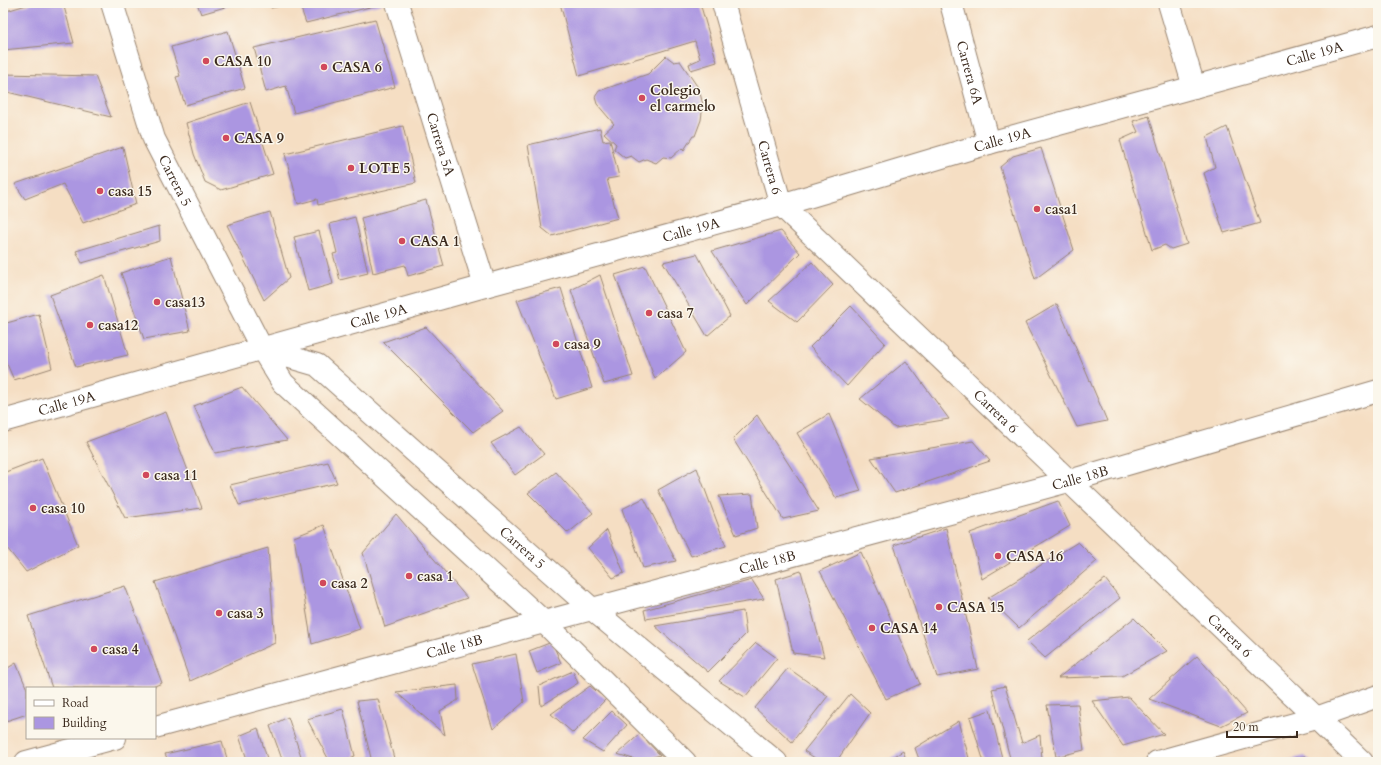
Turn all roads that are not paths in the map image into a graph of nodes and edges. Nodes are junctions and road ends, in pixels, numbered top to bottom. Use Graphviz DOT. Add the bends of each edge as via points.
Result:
graph roads {
  1 [pos="112,3"];
  2 [pos="397,3"];
  3 [pos="723,3"];
  4 [pos="951,3"];
  5 [pos="1169,3"];
  6 [pos="1378,36"];
  7 [pos="1194,88"];
  8 [pos="989,143"];
  9 [pos="781,205"];
  10 [pos="485,286"];
  11 [pos="262,349"];
  12 [pos="1378,392"];
  13 [pos="3,422"];
  14 [pos="1070,481"];
  15 [pos="592,609"];
  16 [pos="544,622"];
  17 [pos="1378,696"];
  18 [pos="1316,718"];
  19 [pos="156,727"];
  20 [pos="111,739"];
  21 [pos="26,762"];
  22 [pos="685,762"];
  23 [pos="776,762"];
  24 [pos="1157,762"];
  25 [pos="1362,762"];
  1 -- 11 [label="street, Carrera 5" via="154,139"];
  2 -- 10 [label="street, Carrera 5A"];
  3 -- 9 [label="street, Carrera 6"];
  4 -- 8 [label="street, Carrera 6A"];
  5 -- 7 [label="street"];
  6 -- 7 [label="street, Calle 19A"];
  7 -- 8 [label="street, Calle 19A"];
  8 -- 9 [label="street, Calle 19A"];
  9 -- 10 [label="street, Calle 19A"];
  9 -- 14 [label="street, Carrera 6"];
  10 -- 11 [label="street, Calle 19A"];
  11 -- 13 [label="street, Calle 19A"];
  11 -- 15 [label="street, Carrera 5" via="317,365"];
  11 -- 16 [label="street, Carrera 5" via="283,383"];
  12 -- 14 [label="street, Calle 18B"];
  14 -- 15 [label="street, Calle 18B"];
  14 -- 18 [label="street, Carrera 6"];
  15 -- 16 [label="street, Calle 18B"];
  15 -- 23 [label="street, Carrera 5"];
  16 -- 19 [label="street, Calle 18B"];
  16 -- 22 [label="street, Carrera 5"];
  17 -- 18 [label="street"];
  18 -- 24 [label="street"];
  18 -- 25 [label="street, Carrera 6"];
  20 -- 21 [label="street"];
}
